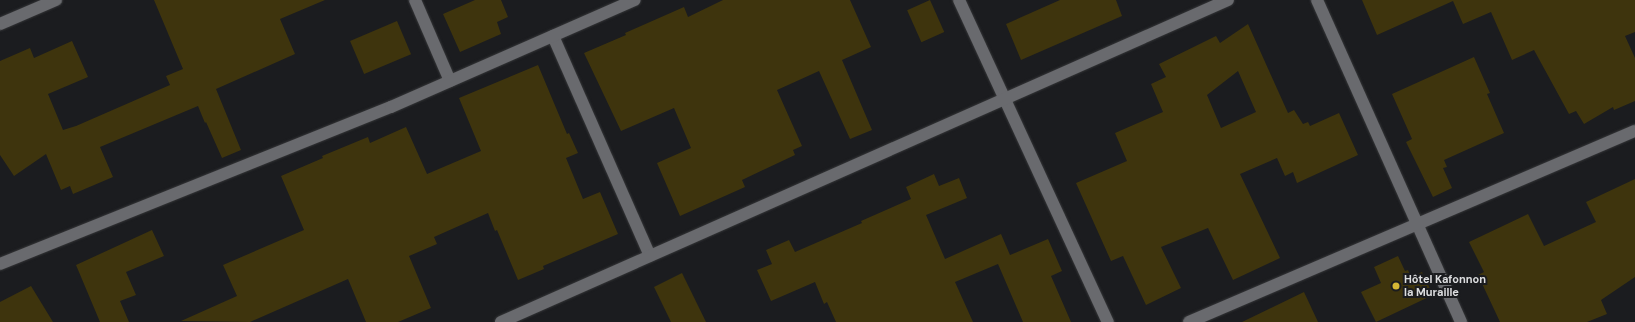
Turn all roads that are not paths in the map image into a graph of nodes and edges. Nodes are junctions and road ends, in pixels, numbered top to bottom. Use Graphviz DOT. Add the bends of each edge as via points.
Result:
graph roads {
  1 [pos="56,0"];
  2 [pos="415,0"];
  3 [pos="635,0"];
  4 [pos="959,0"];
  5 [pos="1228,0"];
  6 [pos="1317,0"];
  7 [pos="0,24"];
  8 [pos="553,36"];
  9 [pos="450,81"];
  10 [pos="1005,100"];
  11 [pos="1635,131"];
  12 [pos="1417,224"];
  13 [pos="650,256"];
  14 [pos="0,264"];
  15 [pos="501,322"];
  16 [pos="1108,322"];
  17 [pos="1189,322"];
  18 [pos="1460,322"];
  1 -- 7 [label="street"];
  2 -- 9 [label="street"];
  3 -- 8 [label="street"];
  4 -- 10 [label="street"];
  5 -- 10 [label="street"];
  6 -- 12 [label="street"];
  8 -- 9 [label="street"];
  8 -- 13 [label="street"];
  9 -- 14 [label="street"];
  10 -- 13 [label="street"];
  10 -- 16 [label="street"];
  11 -- 12 [label="street"];
  12 -- 17 [label="street"];
  12 -- 18 [label="street"];
  13 -- 15 [label="street"];
}
